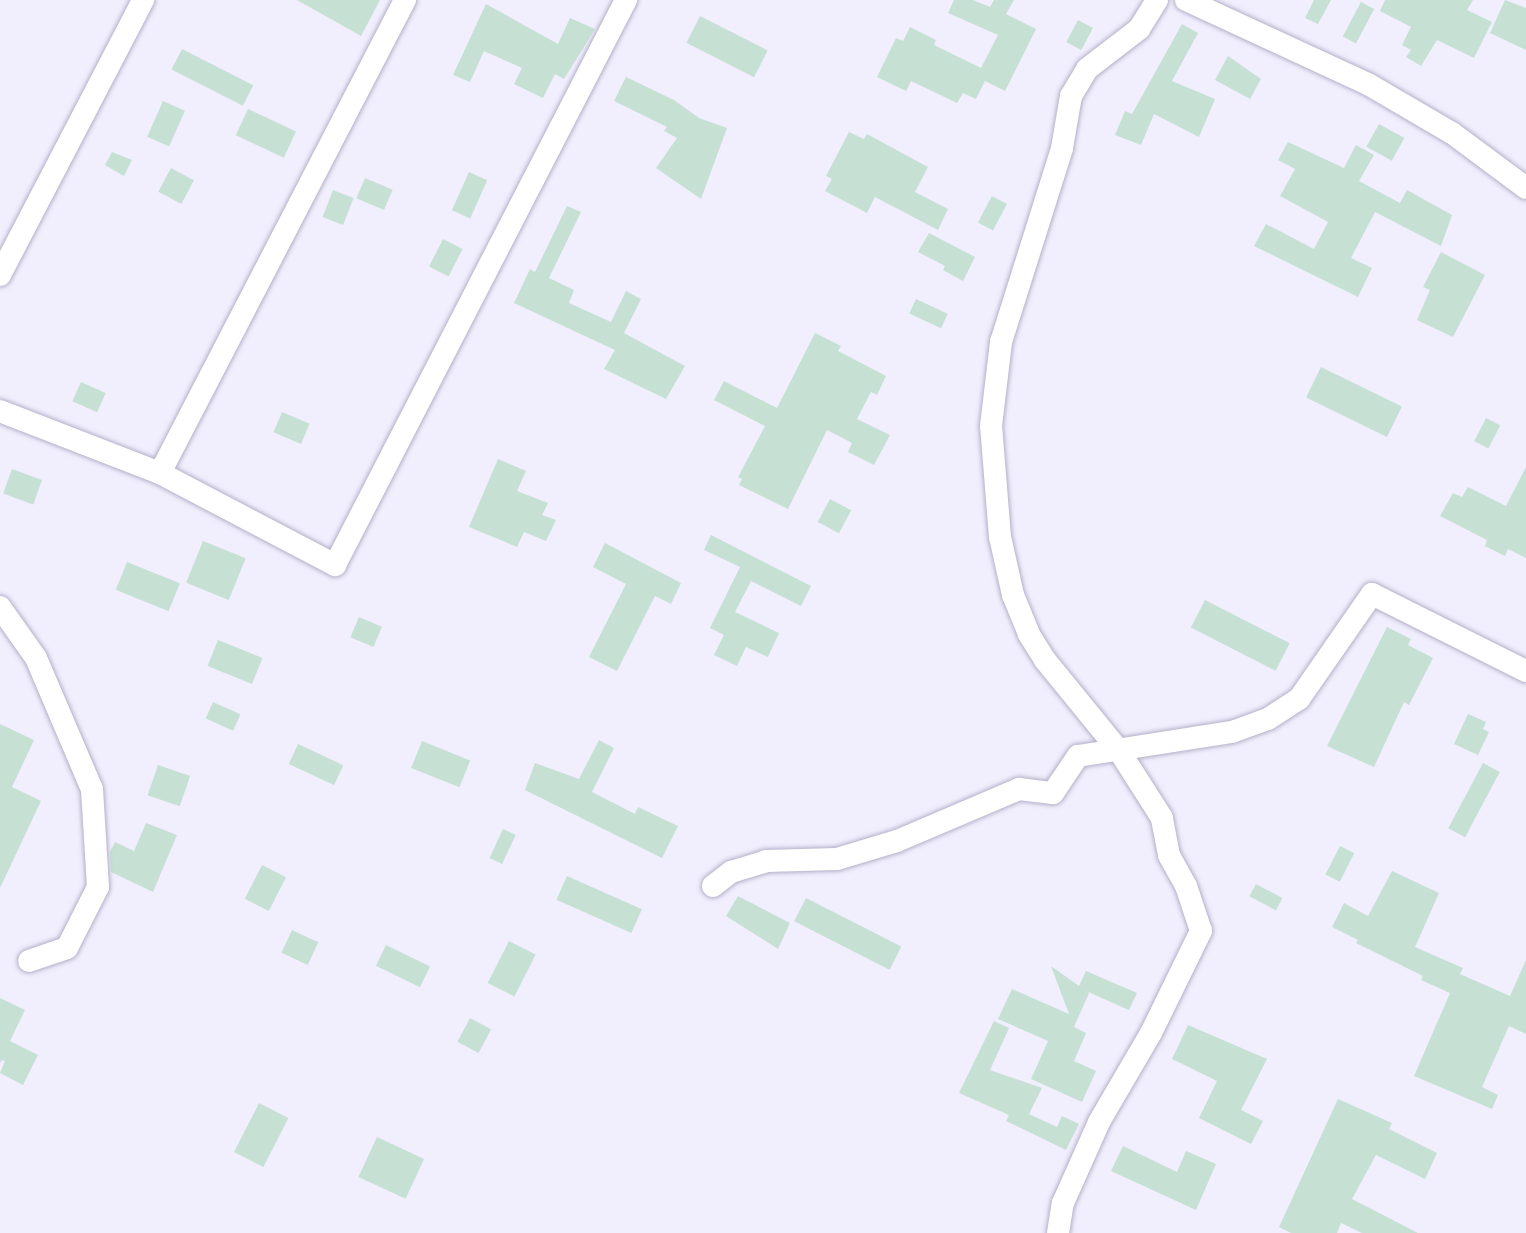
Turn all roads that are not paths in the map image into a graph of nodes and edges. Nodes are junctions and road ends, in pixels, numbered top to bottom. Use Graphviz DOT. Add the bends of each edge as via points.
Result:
graph roads {
  1 [pos="143,0"];
  2 [pos="405,0"];
  3 [pos="626,0"];
  4 [pos="1157,0"];
  5 [pos="1186,0"];
  6 [pos="1526,188"];
  7 [pos="0,275"];
  8 [pos="0,411"];
  9 [pos="160,473"];
  10 [pos="0,607"];
  11 [pos="1526,671"];
  12 [pos="1120,752"];
  13 [pos="713,886"];
  14 [pos="29,961"];
  15 [pos="1058,1233"];
  1 -- 7 [label="street"];
  2 -- 9 [label="street"];
  3 -- 9 [label="street" via="335,565"];
  4 -- 12 [label="street" via="1139,29 1087,69 1071,96 1062,148 1001,342 991,426 1000,537 1013,595 1045,660"];
  5 -- 6 [label="street" via="1368,84 1452,133"];
  8 -- 9 [label="street"];
  10 -- 14 [label="street" via="36,658 92,789 98,887 67,948"];
  11 -- 12 [label="street" via="1372,594 1299,699 1268,719 1232,732"];
  12 -- 13 [label="street" via="1078,756 1053,793 1019,789 897,841 837,859 766,861 731,872"];
  12 -- 15 [label="street" via="1162,818 1169,855 1201,931 1099,1122 1063,1203"];
}
